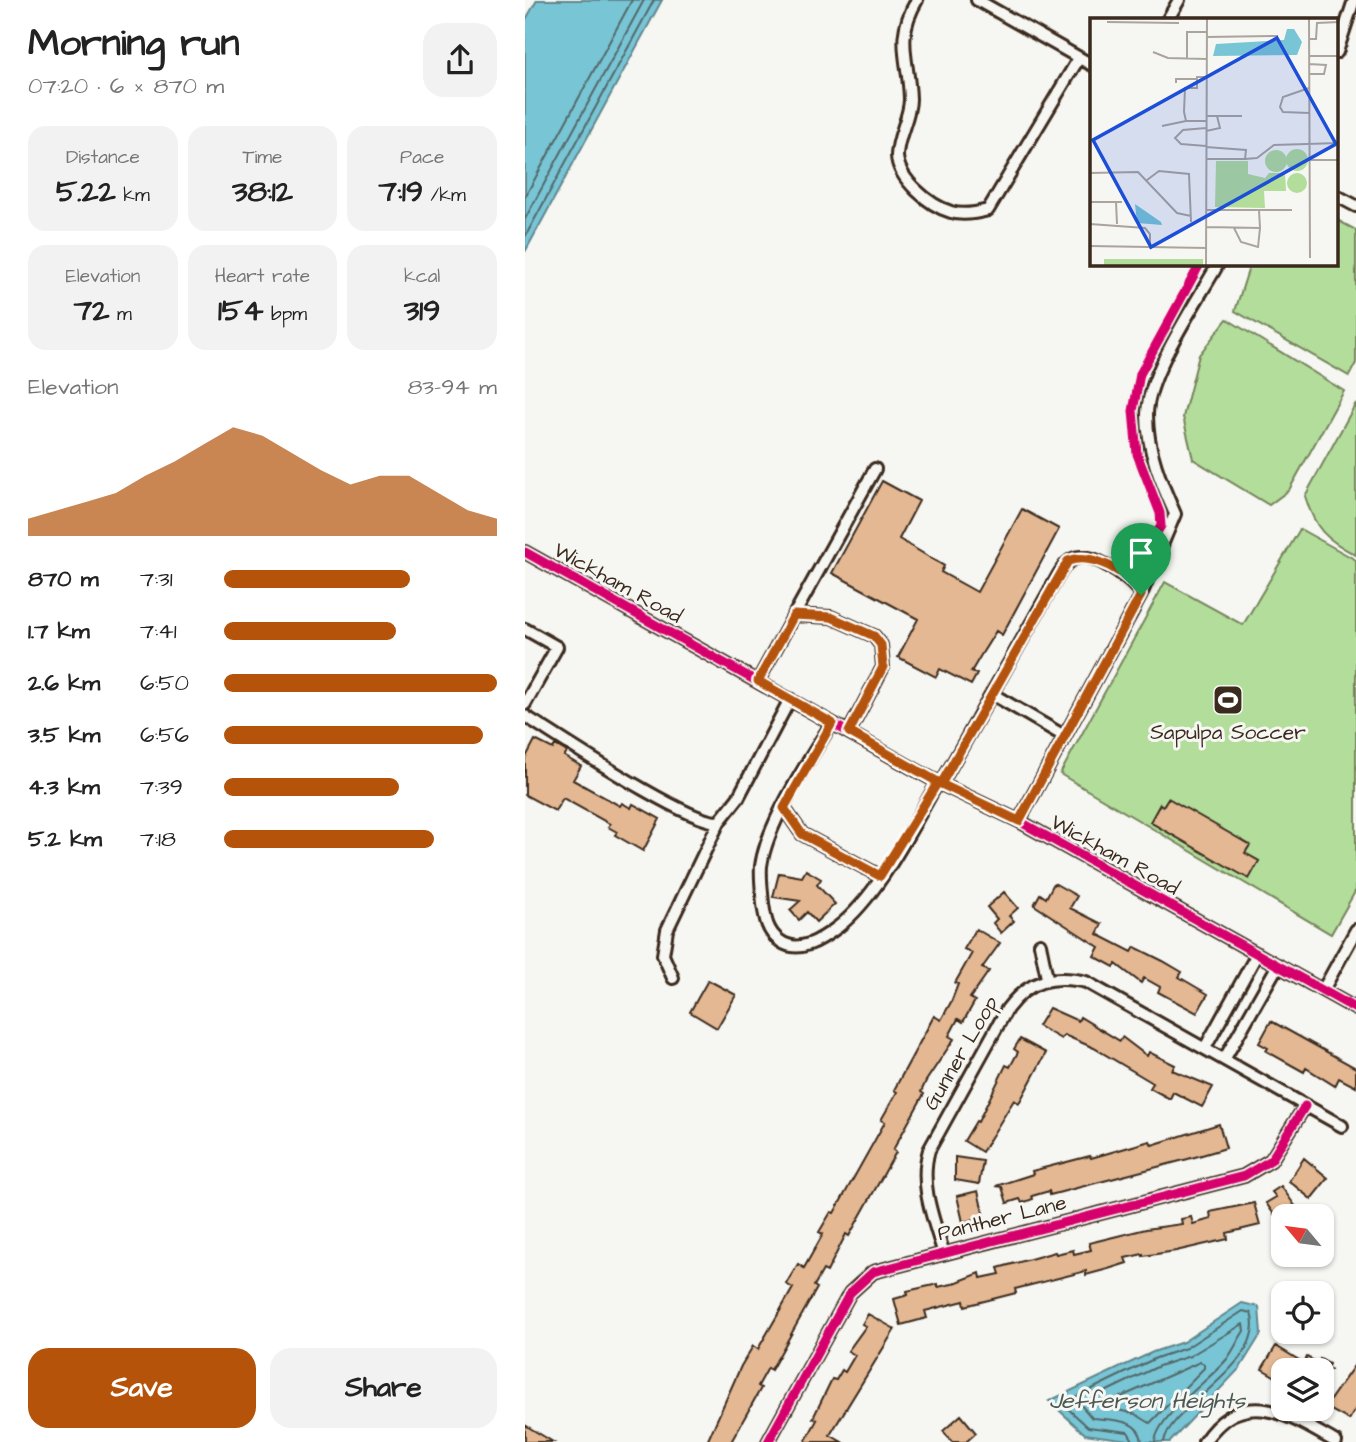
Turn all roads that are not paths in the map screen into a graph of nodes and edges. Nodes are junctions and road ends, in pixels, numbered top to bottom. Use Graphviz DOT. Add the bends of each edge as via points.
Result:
graph roads {
  1 [pos="917,0"];
  2 [pos="977,0"];
  3 [pos="1179,0"];
  4 [pos="1354,0"];
  5 [pos="1169,18"];
  6 [pos="1339,46"];
  7 [pos="1079,58"];
  8 [pos="1090,64"];
  9 [pos="1339,197"];
  10 [pos="1356,206"];
  11 [pos="1217,266"];
  12 [pos="875,469"];
  13 [pos="525,552"];
  14 [pos="1141,595"];
  15 [pos="794,615"];
  16 [pos="526,632"];
  17 [pos="758,681"];
  18 [pos="992,694"];
  19 [pos="790,699"];
  20 [pos="525,704"];
  21 [pos="525,716"];
  22 [pos="832,723"];
  23 [pos="849,732"];
  24 [pos="1064,736"];
  25 [pos="940,783"];
  26 [pos="784,808"];
  27 [pos="1019,821"];
  28 [pos="719,822"];
  29 [pos="880,876"];
  30 [pos="1356,930"];
  31 [pos="1040,944"];
  32 [pos="1257,954"];
  33 [pos="1278,965"];
  34 [pos="673,978"];
  35 [pos="1047,978"];
  36 [pos="1323,990"];
  37 [pos="1356,1009"];
  38 [pos="1205,1048"];
  39 [pos="1225,1058"];
  40 [pos="1305,1106"];
  41 [pos="1342,1126"];
  42 [pos="943,1251"];
  43 [pos="768,1442"];
  44 [pos="1204,1442"];
  45 [pos="1336,1442"];
  1 -- 7 [label="street" via="902,36 910,104 897,159 903,175 926,198 951,212 988,210"];
  2 -- 7 [label="street"];
  3 -- 5 [label="street"];
  4 -- 6 [label="street"];
  7 -- 8 [label="street"];
  9 -- 10 [label="street"];
  11 -- 14 [label="street" via="1156,376 1147,415 1157,473 1175,514"];
  12 -- 15 [label="street"];
  13 -- 17 [label="street, Wickham Road"];
  14 -- 18 [label="street" via="1135,584 1090,558 1068,561"];
  14 -- 24 [label="street"];
  15 -- 17 [label="street"];
  15 -- 23 [label="street" via="831,617 874,636 881,645 883,667"];
  16 -- 20 [label="street" via="557,647"];
  17 -- 19 [label="street, Wickham Road"];
  18 -- 24 [label="street"];
  18 -- 25 [label="street"];
  19 -- 22 [label="street, Wickham Road"];
  19 -- 28 [label="street" via="739,797"];
  21 -- 28 [label="street" via="659,798 708,823"];
  22 -- 23 [label="street, Wickham Road"];
  22 -- 26 [label="street"];
  23 -- 25 [label="street, Wickham Road"];
  24 -- 27 [label="street"];
  25 -- 27 [label="street, Wickham Road"];
  25 -- 29 [label="street"];
  26 -- 29 [label="street" via="802,834"];
  26 -- 29 [label="street" via="761,865 766,922 782,943 799,947 839,926"];
  27 -- 32 [label="street, Wickham Road"];
  28 -- 34 [label="street" via="667,930 663,955"];
  30 -- 36 [label="street"];
  31 -- 35 [label="street"];
  32 -- 33 [label="street, Wickham Road"];
  32 -- 38 [label="street"];
  33 -- 36 [label="street, Wickham Road"];
  33 -- 39 [label="street"];
  35 -- 38 [label="street" via="1086,982"];
  35 -- 42 [label="street, Gunner Loop" via="1025,989 1007,1009 929,1150 926,1190"];
  36 -- 37 [label="street, Wickham Road"];
  38 -- 39 [label="street"];
  39 -- 40 [label="street"];
  40 -- 41 [label="street"];
  40 -- 42 [label="street, Panther Lane" via="1271,1160 1244,1176"];
  42 -- 43 [label="street, Panther Lane" via="884,1267 856,1284"];
  44 -- 45 [label="street" via="1221,1421 1261,1408"];
}
